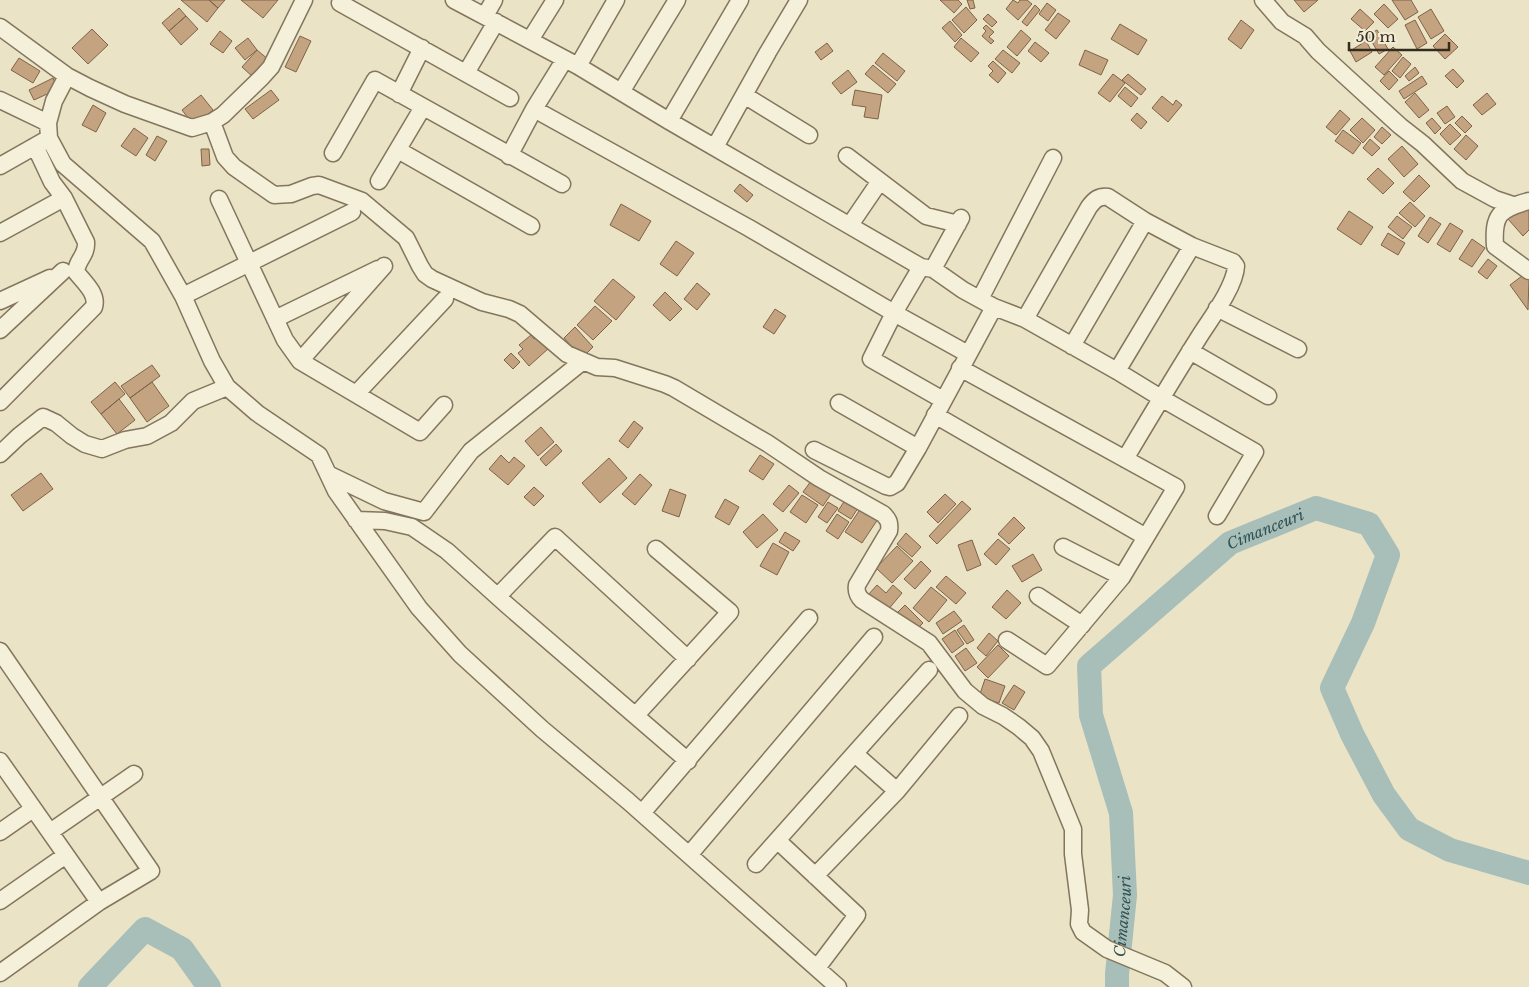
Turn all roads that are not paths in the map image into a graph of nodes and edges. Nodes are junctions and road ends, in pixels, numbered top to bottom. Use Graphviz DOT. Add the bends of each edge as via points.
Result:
graph roads {
  1 [pos="304,0"];
  2 [pos="454,0"];
  3 [pos="494,0"];
  4 [pos="555,0"];
  5 [pos="616,0"];
  6 [pos="677,0"];
  7 [pos="740,0"];
  8 [pos="799,0"];
  9 [pos="1263,0"];
  10 [pos="340,3"];
  11 [pos="490,19"];
  12 [pos="0,27"];
  13 [pos="530,40"];
  14 [pos="422,48"];
  15 [pos="572,62"];
  16 [pos="466,73"];
  17 [pos="67,76"];
  18 [pos="621,92"];
  19 [pos="399,94"];
  20 [pos="744,96"];
  21 [pos="510,98"];
  22 [pos="0,100"];
  23 [pos="424,107"];
  24 [pos="534,109"];
  25 [pos="669,121"];
  26 [pos="212,122"];
  27 [pos="810,135"];
  28 [pos="44,136"];
  29 [pos="715,147"];
  30 [pos="398,150"];
  31 [pos="333,153"];
  32 [pos="509,156"];
  33 [pos="847,156"];
  34 [pos="1053,158"];
  35 [pos="0,166"];
  36 [pos="379,181"];
  37 [pos="880,181"];
  38 [pos="562,184"];
  39 [pos="64,198"];
  40 [pos="219,198"];
  41 [pos="1529,201"];
  42 [pos="1513,205"];
  43 [pos="352,212"];
  44 [pos="1145,221"];
  45 [pos="850,225"];
  46 [pos="530,226"];
  47 [pos="0,233"];
  48 [pos="1192,246"];
  49 [pos="249,263"];
  50 [pos="70,268"];
  51 [pos="927,268"];
  52 [pos="1529,271"];
  53 [pos="183,296"];
  54 [pos="445,299"];
  55 [pos="0,301"];
  56 [pos="987,303"];
  57 [pos="1217,308"];
  58 [pos="894,313"];
  59 [pos="275,319"];
  60 [pos="1025,319"];
  61 [pos="0,330"];
  62 [pos="1072,346"];
  63 [pos="1298,349"];
  64 [pos="1190,351"];
  65 [pos="300,361"];
  66 [pos="583,361"];
  67 [pos="964,361"];
  68 [pos="1117,371"];
  69 [pos="227,387"];
  70 [pos="356,394"];
  71 [pos="1268,396"];
  72 [pos="1161,398"];
  73 [pos="943,400"];
  74 [pos="0,402"];
  75 [pos="839,403"];
  76 [pos="444,405"];
  77 [pos="935,415"];
  78 [pos="918,448"];
  79 [pos="814,450"];
  80 [pos="0,454"];
  81 [pos="1125,459"];
  82 [pos="328,474"];
  83 [pos="1217,516"];
  84 [pos="356,520"];
  85 [pos="1146,538"];
  86 [pos="1063,547"];
  87 [pos="656,548"];
  88 [pos="1122,577"];
  89 [pos="498,596"];
  90 [pos="1038,596"];
  91 [pos="810,618"];
  92 [pos="1082,625"];
  93 [pos="874,637"];
  94 [pos="1007,640"];
  95 [pos="0,651"];
  96 [pos="688,658"];
  97 [pos="929,670"];
  98 [pos="636,715"];
  99 [pos="959,716"];
  100 [pos="854,754"];
  101 [pos="688,761"];
  102 [pos="0,763"];
  103 [pos="134,774"];
  104 [pos="897,791"];
  105 [pos="100,797"];
  106 [pos="33,809"];
  107 [pos="642,814"];
  108 [pos="0,832"];
  109 [pos="50,832"];
  110 [pos="778,841"];
  111 [pos="66,855"];
  112 [pos="689,855"];
  113 [pos="756,864"];
  114 [pos="815,876"];
  115 [pos="0,901"];
  116 [pos="99,902"];
  117 [pos="817,968"];
  118 [pos="0,973"];
  119 [pos="838,987"];
  120 [pos="1183,987"];
  1 -- 26 [label="street" via="271,67 236,104"];
  2 -- 11 [label="street"];
  3 -- 11 [label="street"];
  4 -- 13 [label="street"];
  5 -- 15 [label="street"];
  6 -- 18 [label="street"];
  7 -- 25 [label="street"];
  8 -- 20 [label="street"];
  9 -- 42 [label="street" via="1282,22 1305,36 1462,181"];
  10 -- 14 [label="street"];
  11 -- 13 [label="street"];
  11 -- 16 [label="street"];
  12 -- 17 [label="street"];
  13 -- 15 [label="street"];
  14 -- 16 [label="street"];
  14 -- 19 [label="street"];
  15 -- 18 [label="street"];
  15 -- 24 [label="street"];
  16 -- 21 [label="street"];
  17 -- 26 [label="street" via="177,124 192,128"];
  17 -- 28 [label="street" via="54,101"];
  18 -- 25 [label="street"];
  19 -- 23 [label="street"];
  19 -- 31 [label="street" via="375,80"];
  20 -- 27 [label="street"];
  20 -- 29 [label="street"];
  22 -- 28 [label="street"];
  23 -- 30 [label="street"];
  23 -- 32 [label="street"];
  24 -- 32 [label="street"];
  24 -- 58 [label="street"];
  25 -- 29 [label="street"];
  26 -- 66 [label="street" via="229,162 274,195 291,194 319,185 362,201 406,238 425,274 482,302 520,314 568,354"];
  28 -- 35 [label="street"];
  28 -- 39 [label="street" via="52,182"];
  28 -- 53 [label="street" via="63,164 152,241"];
  29 -- 45 [label="street"];
  30 -- 36 [label="street"];
  30 -- 46 [label="street"];
  32 -- 38 [label="street"];
  33 -- 37 [label="street"];
  34 -- 56 [label="street"];
  37 -- 45 [label="street"];
  37 -- 51 [label="street" via="926,216 959,221"];
  39 -- 47 [label="street"];
  39 -- 50 [label="street" via="87,250"];
  40 -- 49 [label="street"];
  41 -- 42 [label="street"];
  42 -- 52 [label="street" via="1497,217 1495,246"];
  43 -- 49 [label="street"];
  44 -- 48 [label="street"];
  44 -- 60 [label="street" via="1108,197 1095,199"];
  44 -- 62 [label="street"];
  45 -- 51 [label="street"];
  48 -- 57 [label="street" via="1236,266 1235,276"];
  48 -- 68 [label="street"];
  49 -- 53 [label="street"];
  49 -- 59 [label="street"];
  50 -- 55 [label="street"];
  50 -- 61 [label="street"];
  50 -- 74 [label="street" via="95,297 94,307"];
  51 -- 56 [label="street"];
  51 -- 58 [label="street"];
  53 -- 69 [label="street"];
  54 -- 70 [label="street"];
  56 -- 60 [label="street"];
  56 -- 67 [label="street"];
  57 -- 63 [label="street"];
  57 -- 64 [label="street"];
  58 -- 67 [label="street"];
  58 -- 73 [label="street" via="871,359"];
  59 -- 65 [label="street" via="284,340"];
  59 -- 65 [label="street" via="384,266"];
  60 -- 62 [label="street"];
  62 -- 68 [label="street"];
  64 -- 71 [label="street"];
  64 -- 72 [label="street"];
  65 -- 70 [label="street"];
  66 -- 82 [label="street" via="471,451 424,512 384,501"];
  66 -- 120 [label="street" via="674,388 819,478 884,514 890,525 889,531 857,585 858,596 929,643 965,691 1032,738 1041,751 1073,830 1082,932 1107,949 1165,973"];
  67 -- 73 [label="street"];
  67 -- 81 [label="street"];
  68 -- 72 [label="street"];
  69 -- 80 [label="street" via="193,401 171,422 147,436 102,448 85,444 43,417"];
  69 -- 82 [label="street" via="256,413 319,455"];
  70 -- 76 [label="street" via="420,432"];
  72 -- 81 [label="street"];
  72 -- 83 [label="street" via="1255,452"];
  73 -- 77 [label="street"];
  75 -- 78 [label="street"];
  77 -- 78 [label="street"];
  77 -- 85 [label="street"];
  78 -- 79 [label="street" via="897,483 890,487"];
  81 -- 85 [label="street" via="1176,487"];
  82 -- 84 [label="street" via="336,492"];
  84 -- 89 [label="street" via="385,520 412,527 448,551"];
  84 -- 107 [label="street" via="418,608 460,654"];
  85 -- 88 [label="street"];
  86 -- 88 [label="street"];
  87 -- 96 [label="street" via="730,612"];
  88 -- 92 [label="street"];
  89 -- 96 [label="street" via="555,537"];
  89 -- 98 [label="street"];
  90 -- 92 [label="street"];
  91 -- 101 [label="street"];
  92 -- 94 [label="street" via="1047,666"];
  93 -- 112 [label="street"];
  95 -- 105 [label="street"];
  96 -- 98 [label="street"];
  97 -- 100 [label="street"];
  98 -- 101 [label="street"];
  99 -- 104 [label="street"];
  100 -- 104 [label="street"];
  100 -- 110 [label="street"];
  101 -- 107 [label="street"];
  102 -- 106 [label="street"];
  103 -- 105 [label="street"];
  104 -- 114 [label="street"];
  105 -- 109 [label="street"];
  105 -- 116 [label="street" via="151,871"];
  106 -- 108 [label="street"];
  106 -- 109 [label="street"];
  107 -- 112 [label="street"];
  109 -- 111 [label="street"];
  110 -- 113 [label="street"];
  110 -- 114 [label="street"];
  111 -- 115 [label="street"];
  111 -- 116 [label="street"];
  112 -- 117 [label="street"];
  114 -- 117 [label="street" via="857,915"];
  116 -- 118 [label="street"];
  117 -- 119 [label="street"];
}
